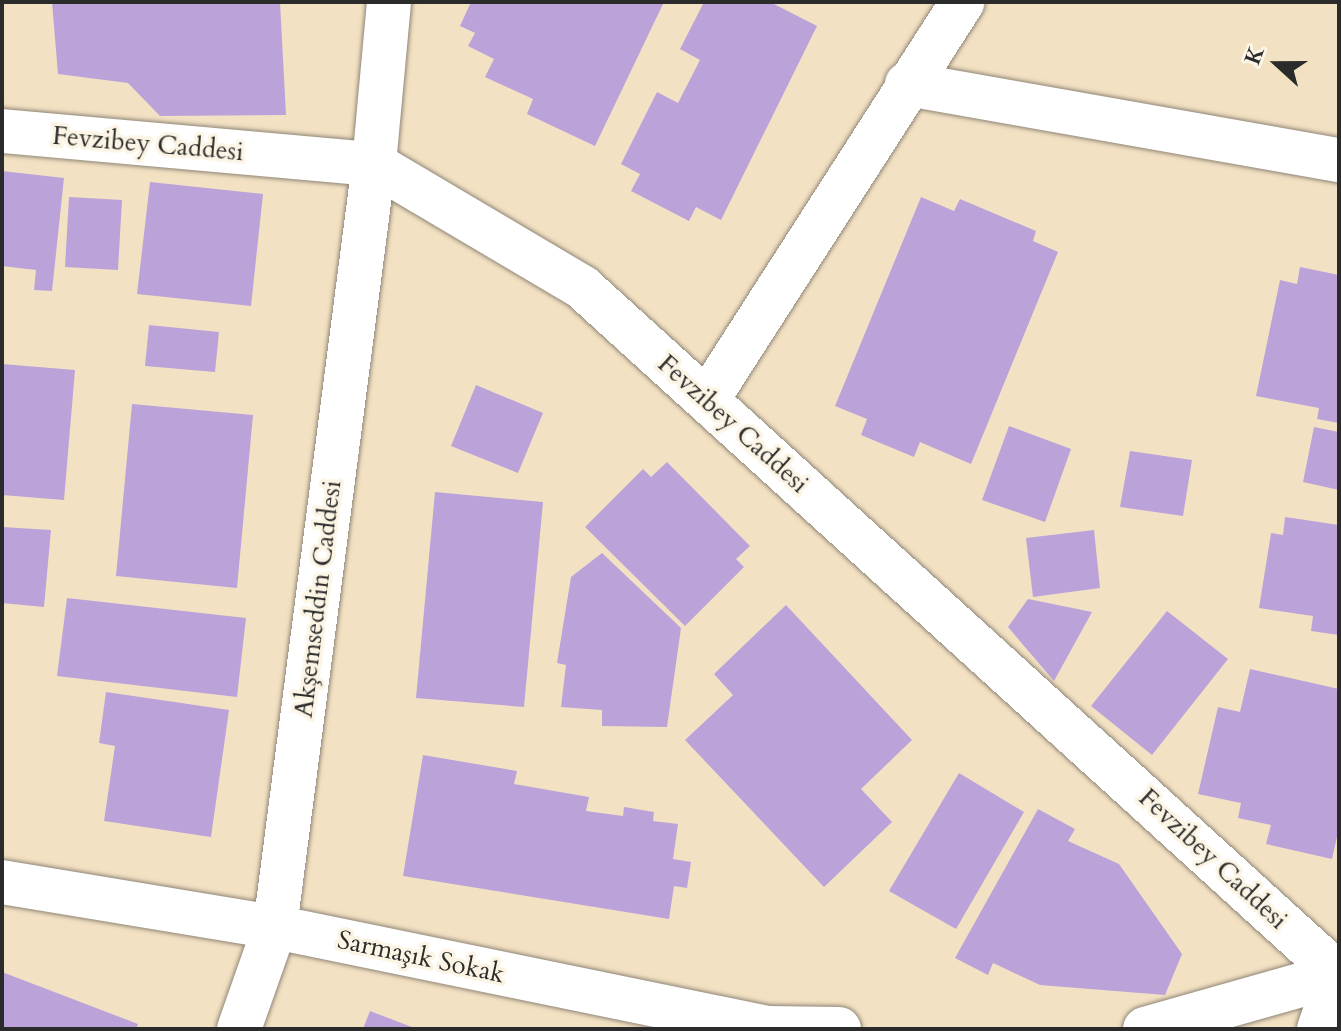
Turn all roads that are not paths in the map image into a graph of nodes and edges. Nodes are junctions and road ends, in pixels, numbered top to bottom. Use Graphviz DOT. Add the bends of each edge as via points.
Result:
graph roads {
  1 [pos="389,2"];
  2 [pos="963,2"];
  3 [pos="907,84"];
  4 [pos="2,131"];
  5 [pos="1339,160"];
  6 [pos="374,164"];
  7 [pos="707,400"];
  8 [pos="2,882"];
  9 [pos="275,927"];
  10 [pos="1338,974"];
  11 [pos="768,1028"];
  12 [pos="239,1029"];
  13 [pos="839,1029"];
  14 [pos="1145,1029"];
  15 [pos="1319,1029"];
  1 -- 6 [label="street, Akşemseddin Caddesi"];
  2 -- 3 [label="street"];
  3 -- 5 [label="street"];
  3 -- 7 [label="street"];
  4 -- 6 [label="street, Fevzibey Caddesi"];
  6 -- 7 [label="street, Fevzibey Caddesi" via="582,287"];
  6 -- 9 [label="street, Akşemseddin Caddesi"];
  7 -- 10 [label="street, Fevzibey Caddesi"];
  8 -- 9 [label="street, Sarmaşık Sokak"];
  9 -- 11 [label="street, Sarmaşık Sokak"];
  9 -- 12 [label="street, Akşemseddin Caddesi"];
  10 -- 14 [label="street"];
  10 -- 15 [label="street"];
  11 -- 13 [label="street, Sarmaşık Sokak"];
}
